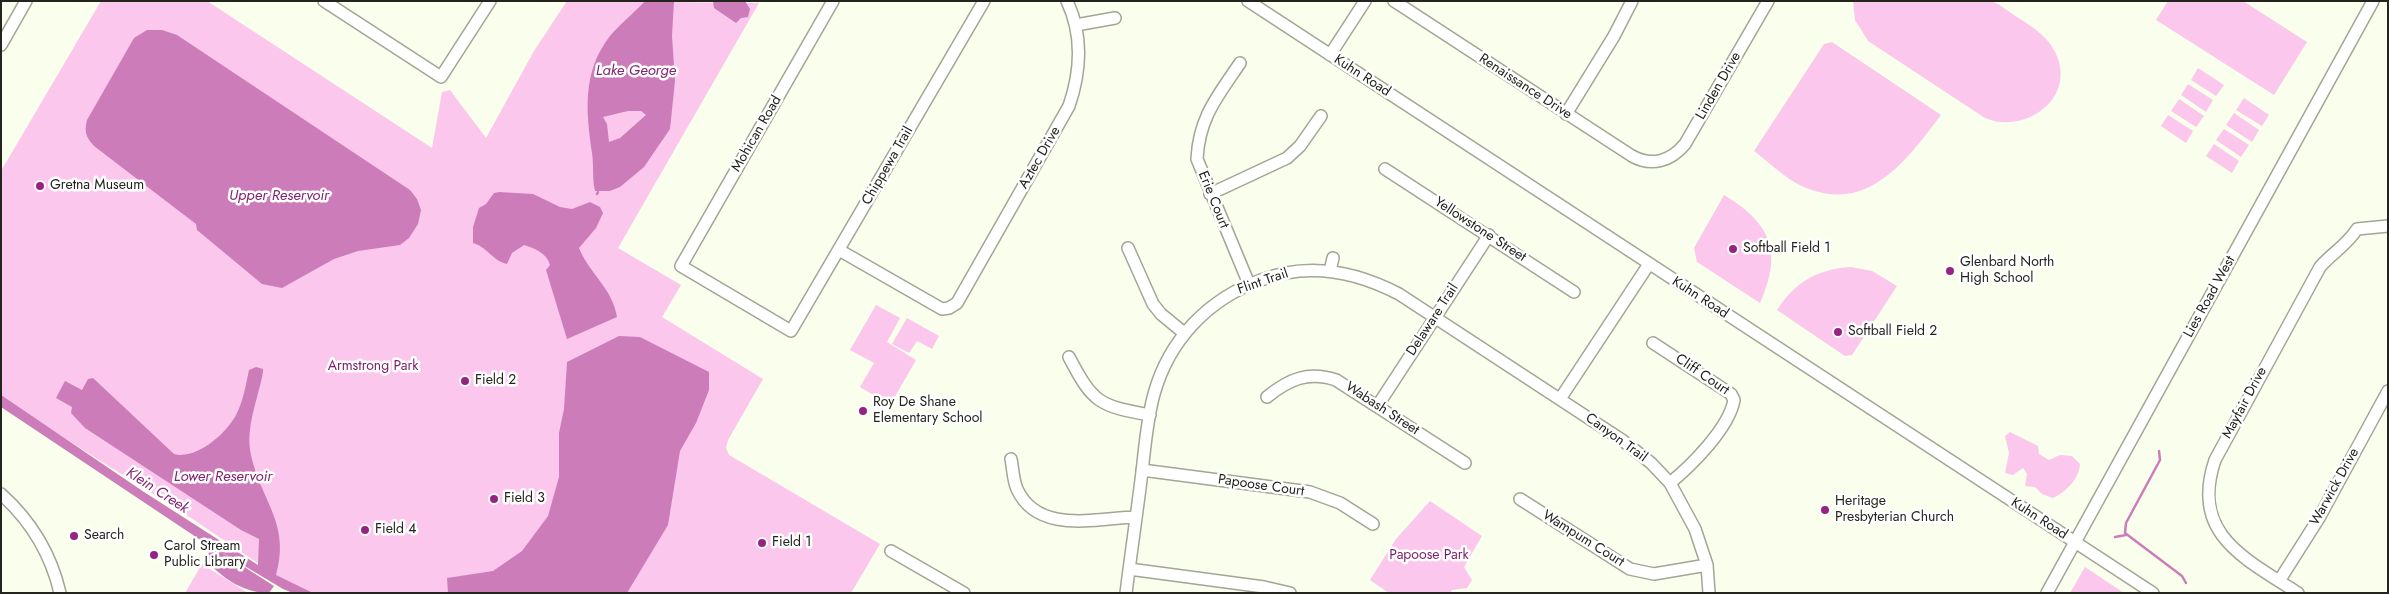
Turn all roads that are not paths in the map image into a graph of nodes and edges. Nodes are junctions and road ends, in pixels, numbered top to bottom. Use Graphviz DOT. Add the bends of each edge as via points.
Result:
graph roads {
  1 [pos="26,1"];
  2 [pos="490,1"];
  3 [pos="834,1"];
  4 [pos="984,1"];
  5 [pos="1067,1"];
  6 [pos="1248,1"];
  7 [pos="1365,1"];
  8 [pos="1394,1"];
  9 [pos="1768,1"];
  10 [pos="2373,1"];
  11 [pos="1630,2"];
  12 [pos="331,3"];
  13 [pos="1115,18"];
  14 [pos="1076,25"];
  15 [pos="1,45"];
  16 [pos="1330,55"];
  17 [pos="1240,63"];
  18 [pos="1566,114"];
  19 [pos="1321,116"];
  20 [pos="1661,162"];
  21 [pos="1385,168"];
  22 [pos="1210,194"];
  23 [pos="2388,226"];
  24 [pos="1489,235"];
  25 [pos="1128,248"];
  26 [pos="839,250"];
  27 [pos="1333,258"];
  28 [pos="1649,264"];
  29 [pos="1330,271"];
  30 [pos="1249,284"];
  31 [pos="1574,292"];
  32 [pos="1435,317"];
  33 [pos="791,331"];
  34 [pos="1184,333"];
  35 [pos="1653,343"];
  36 [pos="1069,357"];
  37 [pos="2388,390"];
  38 [pos="1267,398"];
  39 [pos="1560,399"];
  40 [pos="1378,405"];
  41 [pos="1150,415"];
  42 [pos="1011,459"];
  43 [pos="1466,463"];
  44 [pos="1142,470"];
  45 [pos="1670,483"];
  46 [pos="1,494"];
  47 [pos="1520,499"];
  48 [pos="1136,517"];
  49 [pos="1373,524"];
  50 [pos="2076,543"];
  51 [pos="891,551"];
  52 [pos="1707,565"];
  53 [pos="1129,569"];
  54 [pos="2279,581"];
  55 [pos="60,593"];
  56 [pos="964,593"];
  57 [pos="1126,593"];
  58 [pos="1290,593"];
  59 [pos="1709,593"];
  60 [pos="2047,593"];
  61 [pos="2153,593"];
  62 [pos="2298,593"];
  1 -- 15 [label="street"];
  2 -- 12 [label="street" via="440,77"];
  3 -- 33 [label="street, Mohican Road" via="680,266"];
  4 -- 26 [label="street, Chippewa Trail"];
  5 -- 14 [label="street, Aztec Drive"];
  6 -- 16 [label="street, Kuhn Road"];
  7 -- 16 [label="street"];
  8 -- 18 [label="street, Renaissance Drive"];
  9 -- 20 [label="street, Linden Drive" via="1685,144"];
  10 -- 50 [label="street, Lies Road West"];
  11 -- 18 [label="street" via="1614,36"];
  13 -- 14 [label="street"];
  14 -- 26 [label="street, Aztec Drive" via="1078,71 1069,106 957,303 942,309"];
  16 -- 28 [label="street, Kuhn Road"];
  17 -- 22 [label="street, Erie Court" via="1208,113 1198,139 1196,159"];
  18 -- 20 [label="street, Renaissance Drive" via="1637,159"];
  19 -- 22 [label="street" via="1300,146 1287,158"];
  21 -- 24 [label="street, Yellowstone Street"];
  22 -- 30 [label="street, Erie Court"];
  23 -- 54 [label="street, Mayfair Drive" via="2357,229 2352,238 2329,255 2320,267 2215,460 2210,475 2208,490 2212,519 2224,540 2237,553"];
  24 -- 31 [label="street, Yellowstone Street"];
  24 -- 32 [label="street, Delaware Trail"];
  25 -- 34 [label="street" via="1153,304"];
  26 -- 33 [label="street, Chippewa Trail"];
  27 -- 29 [label="street"];
  28 -- 39 [label="street"];
  28 -- 50 [label="street, Kuhn Road"];
  29 -- 30 [label="street, Flint Trail" via="1292,272"];
  29 -- 32 [label="street, Flint Trail" via="1384,286"];
  30 -- 34 [label="street, Flint Trail" via="1216,302"];
  32 -- 39 [label="street, Flint Trail"];
  32 -- 40 [label="street, Delaware Trail"];
  34 -- 41 [label="street, Flint Trail" via="1160,374"];
  35 -- 45 [label="street, Cliff Court" via="1738,400 1700,458"];
  36 -- 41 [label="street" via="1084,386 1099,401 1111,407"];
  37 -- 54 [label="street, Warwick Drive" via="2319,518"];
  38 -- 40 [label="street, Wabash Street" via="1291,380 1311,375 1347,385"];
  39 -- 45 [label="street, Canyon Trail" via="1636,450"];
  40 -- 43 [label="street, Wabash Street"];
  41 -- 44 [label="street, Flint Trail"];
  42 -- 48 [label="street" via="1018,491 1029,506 1044,516 1071,521"];
  44 -- 48 [label="street, Flint Trail"];
  44 -- 49 [label="street, Papoose Court" via="1310,492 1336,501"];
  45 -- 52 [label="street, Canyon Trail" via="1695,529"];
  46 -- 55 [label="street" via="41,542"];
  47 -- 52 [label="street, Wampum Court" via="1630,569 1660,573"];
  48 -- 53 [label="street, Flint Trail"];
  50 -- 60 [label="street, Lies Road West"];
  50 -- 61 [label="street, Kuhn Road"];
  51 -- 56 [label="street"];
  52 -- 59 [label="street, Canyon Trail"];
  53 -- 57 [label="street, Flint Trail"];
  53 -- 58 [label="street"];
  54 -- 62 [label="street, Mayfair Drive"];
}
